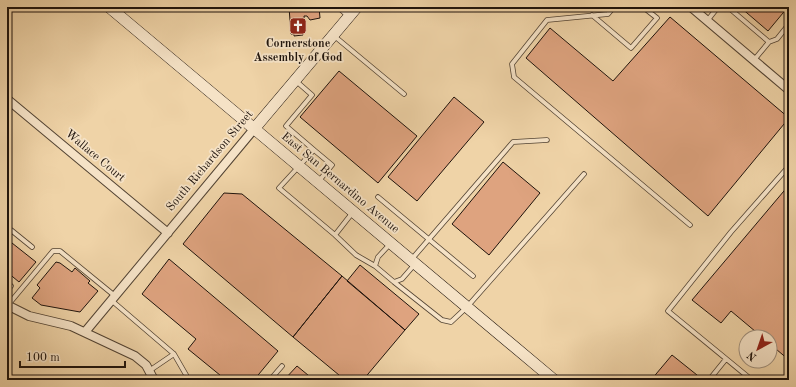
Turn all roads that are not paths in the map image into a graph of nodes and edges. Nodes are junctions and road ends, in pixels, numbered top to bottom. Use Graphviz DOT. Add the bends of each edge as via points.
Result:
graph roads {
  1 [pos="338,7"];
  2 [pos="357,7"];
  3 [pos="614,7"];
  4 [pos="643,7"];
  5 [pos="690,7"];
  6 [pos="718,7"];
  7 [pos="114,9"];
  8 [pos="592,15"];
  9 [pos="349,16"];
  10 [pos="707,21"];
  11 [pos="789,24"];
  12 [pos="333,35"];
  13 [pos="769,42"];
  14 [pos="754,61"];
  15 [pos="295,80"];
  16 [pos="789,90"];
  17 [pos="404,94"];
  18 [pos="7,98"];
  19 [pos="254,129"];
  20 [pos="547,140"];
  21 [pos="314,150"];
  22 [pos="789,166"];
  23 [pos="299,167"];
  24 [pos="584,174"];
  25 [pos="318,182"];
  26 [pos="378,197"];
  27 [pos="353,212"];
  28 [pos="690,225"];
  29 [pos="7,233"];
  30 [pos="168,233"];
  31 [pos="335,235"];
  32 [pos="430,239"];
  33 [pos="391,244"];
  34 [pos="32,248"];
  35 [pos="413,262"];
  36 [pos="375,266"];
  37 [pos="473,276"];
  38 [pos="394,282"];
  39 [pos="113,298"];
  40 [pos="8,305"];
  41 [pos="467,307"];
  42 [pos="85,332"];
  43 [pos="174,354"];
  44 [pos="726,359"];
  45 [pos="282,366"];
  46 [pos="149,371"];
  47 [pos="154,380"];
  48 [pos="189,380"];
  49 [pos="270,380"];
  50 [pos="554,380"];
  51 [pos="709,380"];
  52 [pos="752,380"];
  1 -- 9 [label="lane"];
  2 -- 9 [label="main road, South Richardson Street"];
  3 -- 8 [label="lane" via="608,14"];
  4 -- 8 [label="lane" via="657,18 631,48"];
  5 -- 10 [label="street"];
  6 -- 10 [label="lane"];
  6 -- 13 [label="lane" via="729,8"];
  7 -- 19 [label="main road, East San Bernardino Avenue"];
  8 -- 28 [label="lane" via="547,20 512,64 514,77"];
  9 -- 12 [label="main road, South Richardson Street"];
  10 -- 14 [label="street"];
  11 -- 13 [label="lane" via="777,39"];
  12 -- 15 [label="main road, South Richardson Street"];
  12 -- 17 [label="lane"];
  13 -- 14 [label="lane"];
  14 -- 16 [label="street"];
  15 -- 19 [label="main road, South Richardson Street"];
  15 -- 21 [label="lane" via="312,95 286,126"];
  18 -- 30 [label="street, Wallace Court"];
  19 -- 23 [label="main road, East San Bernardino Avenue"];
  19 -- 30 [label="street, South Richardson Street"];
  20 -- 32 [label="lane" via="513,142"];
  21 -- 23 [label="lane"];
  21 -- 25 [label="lane" via="332,165"];
  22 -- 44 [label="lane" via="731,232 668,311"];
  23 -- 25 [label="main road, East San Bernardino Avenue"];
  23 -- 31 [label="lane" via="279,188"];
  24 -- 41 [label="lane"];
  25 -- 27 [label="main road, East San Bernardino Avenue"];
  26 -- 32 [label="lane"];
  27 -- 31 [label="lane"];
  27 -- 33 [label="main road, East San Bernardino Avenue"];
  29 -- 34 [label="lane" via="12,230"];
  30 -- 39 [label="street, South Richardson Street"];
  31 -- 36 [label="lane" via="356,255"];
  32 -- 35 [label="lane"];
  32 -- 37 [label="lane"];
  33 -- 35 [label="main road, East San Bernardino Avenue"];
  33 -- 36 [label="lane" via="378,257"];
  35 -- 38 [label="lane" via="402,279"];
  35 -- 41 [label="main road, East San Bernardino Avenue"];
  36 -- 38 [label="lane"];
  38 -- 41 [label="lane" via="442,320 451,322"];
  39 -- 40 [label="lane" via="56,250"];
  39 -- 42 [label="street, South Richardson Street"];
  39 -- 43 [label="lane"];
  40 -- 42 [label="street" via="29,316 67,324"];
  41 -- 50 [label="main road, East San Bernardino Avenue"];
  42 -- 46 [label="street" via="134,356 146,365"];
  43 -- 46 [label="lane"];
  43 -- 48 [label="lane"];
  44 -- 51 [label="lane"];
  44 -- 52 [label="lane"];
  45 -- 49 [label="lane"];
  46 -- 47 [label="street"];
}
